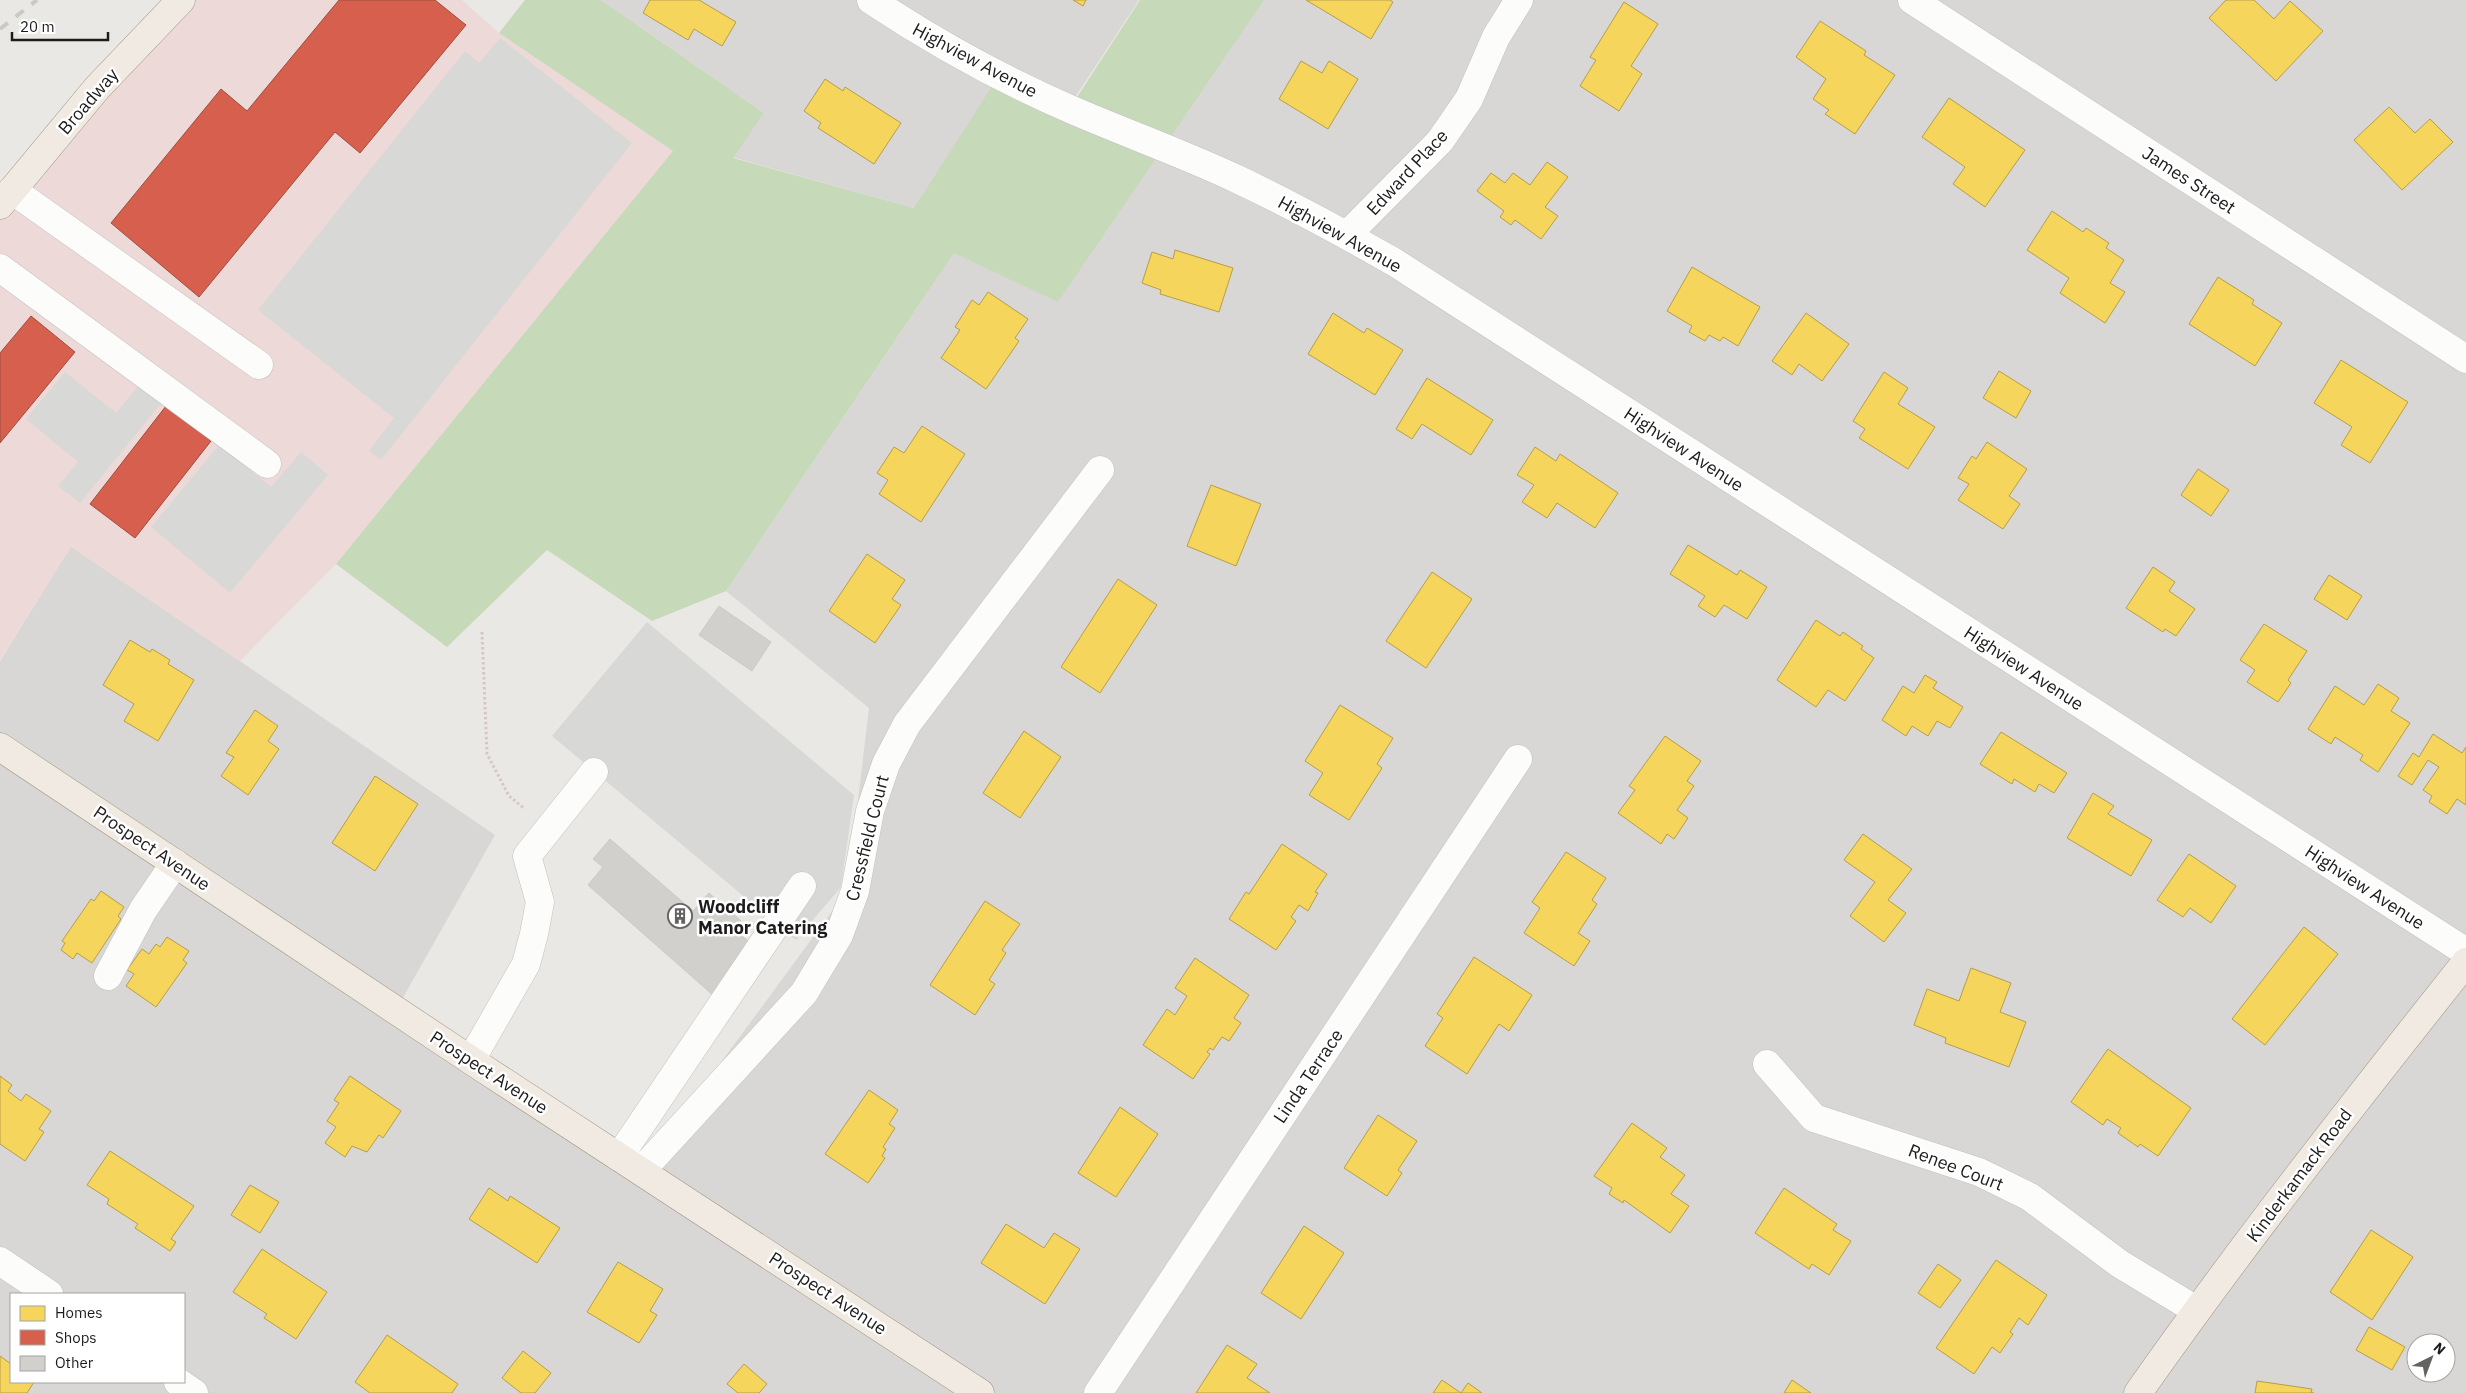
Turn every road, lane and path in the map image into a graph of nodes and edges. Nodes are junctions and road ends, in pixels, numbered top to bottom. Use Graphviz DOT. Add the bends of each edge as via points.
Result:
graph roads {
  1 [pos="180,0"];
  2 [pos="871,0"];
  3 [pos="1519,0"];
  4 [pos="1912,0"];
  5 [pos="6,198"];
  6 [pos="1347,235"];
  7 [pos="0,268"];
  8 [pos="2466,360"];
  9 [pos="259,365"];
  10 [pos="267,464"];
  11 [pos="1100,470"];
  12 [pos="482,632"];
  13 [pos="0,747"];
  14 [pos="1518,759"];
  15 [pos="594,772"];
  16 [pos="548,829"];
  17 [pos="175,864"];
  18 [pos="802,886"];
  19 [pos="2463,967"];
  20 [pos="108,976"];
  21 [pos="471,1060"];
  22 [pos="1767,1064"];
  23 [pos="630,1164"];
  24 [pos="0,1261"];
  25 [pos="48,1293"];
  26 [pos="2196,1310"];
  27 [pos="179,1383"];
  28 [pos="194,1393"];
  29 [pos="980,1393"];
  30 [pos="1098,1393"];
  31 [pos="2138,1393"];
  1 -- 5 [label="main road, Broadway" via="97,88"];
  2 -- 6 [label="street, Highview Avenue" via="985,68 1068,108 1238,180"];
  3 -- 6 [label="street, Edward Place" via="1496,37 1469,99 1440,141"];
  4 -- 8 [label="street, James Street"];
  5 -- 9 [label="street"];
  6 -- 19 [label="street, Highview Avenue" via="1410,273"];
  7 -- 10 [label="street"];
  11 -- 23 [label="street, Cressfield Court" via="907,724 886,764 870,811 855,890 839,935 804,993"];
  12 -- 16 [label="path" via="487,754 509,796"];
  13 -- 17 [label="main road, Prospect Avenue"];
  14 -- 30 [label="street, Linda Terrace"];
  15 -- 16 [label="street"];
  16 -- 21 [label="street" via="527,856 540,902 526,964"];
  17 -- 20 [label="street" via="143,910"];
  17 -- 21 [label="main road, Prospect Avenue"];
  18 -- 23 [label="street"];
  19 -- 26 [label="main road, Kinderkamack Road" via="2322,1144"];
  21 -- 23 [label="main road, Prospect Avenue"];
  22 -- 26 [label="street, Renee Court" via="1814,1118 1978,1172 2030,1197 2120,1264"];
  23 -- 29 [label="main road, Prospect Avenue"];
  24 -- 25 [label="street"];
  26 -- 31 [label="main road, Kinderkamack Road"];
  27 -- 28 [label="street"];
}
